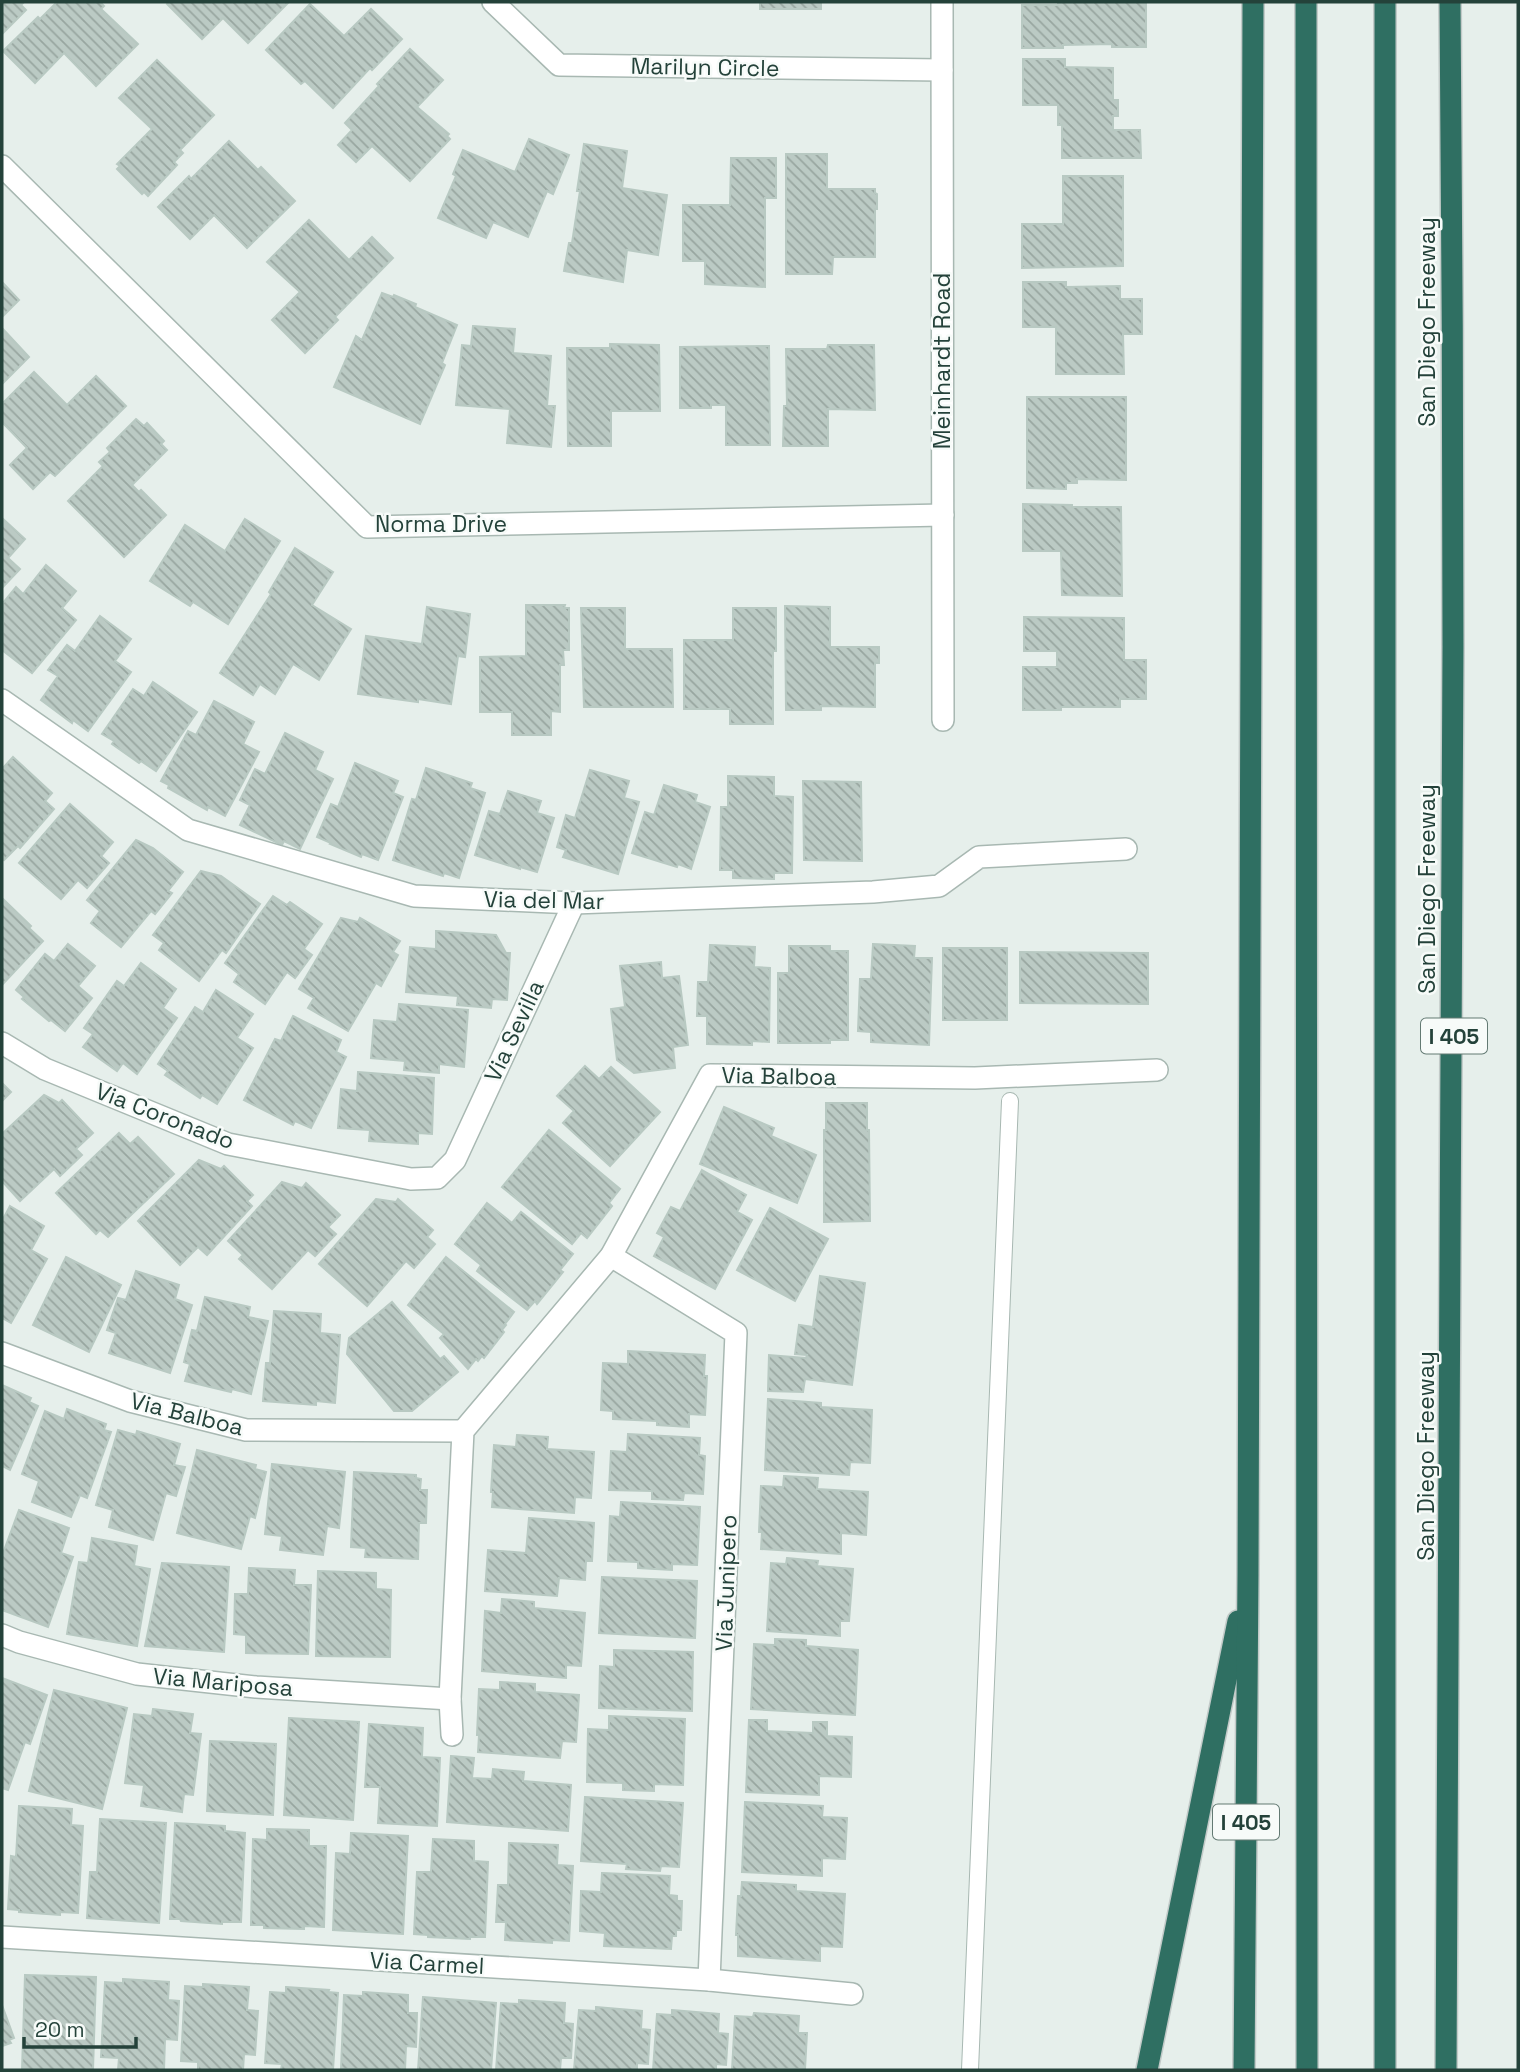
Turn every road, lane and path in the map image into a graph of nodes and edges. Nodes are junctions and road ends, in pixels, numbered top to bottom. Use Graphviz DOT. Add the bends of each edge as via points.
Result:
graph roads {
  1 [pos="493,2"];
  2 [pos="942,2"];
  3 [pos="1253,2"];
  4 [pos="1306,2"];
  5 [pos="1385,2"];
  6 [pos="1450,2"];
  7 [pos="942,70"];
  8 [pos="2,166"];
  9 [pos="943,515"];
  10 [pos="2,700"];
  11 [pos="943,720"];
  12 [pos="1126,849"];
  13 [pos="574,903"];
  14 [pos="2,1043"];
  15 [pos="1157,1070"];
  16 [pos="1010,1101"];
  17 [pos="455,1160"];
  18 [pos="611,1256"];
  19 [pos="2,1353"];
  20 [pos="463,1431"];
  21 [pos="1248,1574"];
  22 [pos="2,1635"];
  23 [pos="450,1699"];
  24 [pos="452,1735"];
  25 [pos="2,1937"];
  26 [pos="709,1980"];
  27 [pos="852,1994"];
  28 [pos="970,2070"];
  29 [pos="1147,2070"];
  30 [pos="1244,2070"];
  31 [pos="1307,2070"];
  32 [pos="1385,2070"];
  33 [pos="1446,2070"];
  1 -- 7 [label="street, Marilyn Circle" via="559,65"];
  2 -- 7 [label="street, Meinhardt Road"];
  3 -- 21 [label="highway, I 405"];
  4 -- 31 [label="highway"];
  5 -- 32 [label="highway"];
  6 -- 33 [label="highway, San Diego Freeway / I 405" via="1454,985"];
  7 -- 9 [label="street, Meinhardt Road"];
  8 -- 9 [label="street, Norma Drive" via="367,527"];
  9 -- 11 [label="street, Meinhardt Road"];
  10 -- 13 [label="street, Via del Mar" via="188,830 414,896"];
  12 -- 13 [label="street, Via del Mar" via="979,857 939,886"];
  13 -- 17 [label="street, Via Sevilla"];
  14 -- 17 [label="street, Via Coronado" via="44,1069 228,1143 411,1179 437,1178"];
  15 -- 18 [label="street, Via Balboa" via="975,1078 710,1075"];
  16 -- 28 [label="lane"];
  18 -- 20 [label="street, Via Balboa"];
  18 -- 26 [label="street, Via Junipero" via="736,1334"];
  19 -- 20 [label="street, Via Balboa" via="130,1401 246,1430"];
  20 -- 23 [label="street"];
  21 -- 29 [label="highway"];
  21 -- 30 [label="highway, I 405"];
  22 -- 23 [label="street, Via Mariposa" via="137,1674"];
  23 -- 24 [label="street"];
  25 -- 26 [label="street, Via Carmel"];
  26 -- 27 [label="street, Via Carmel"];
}
